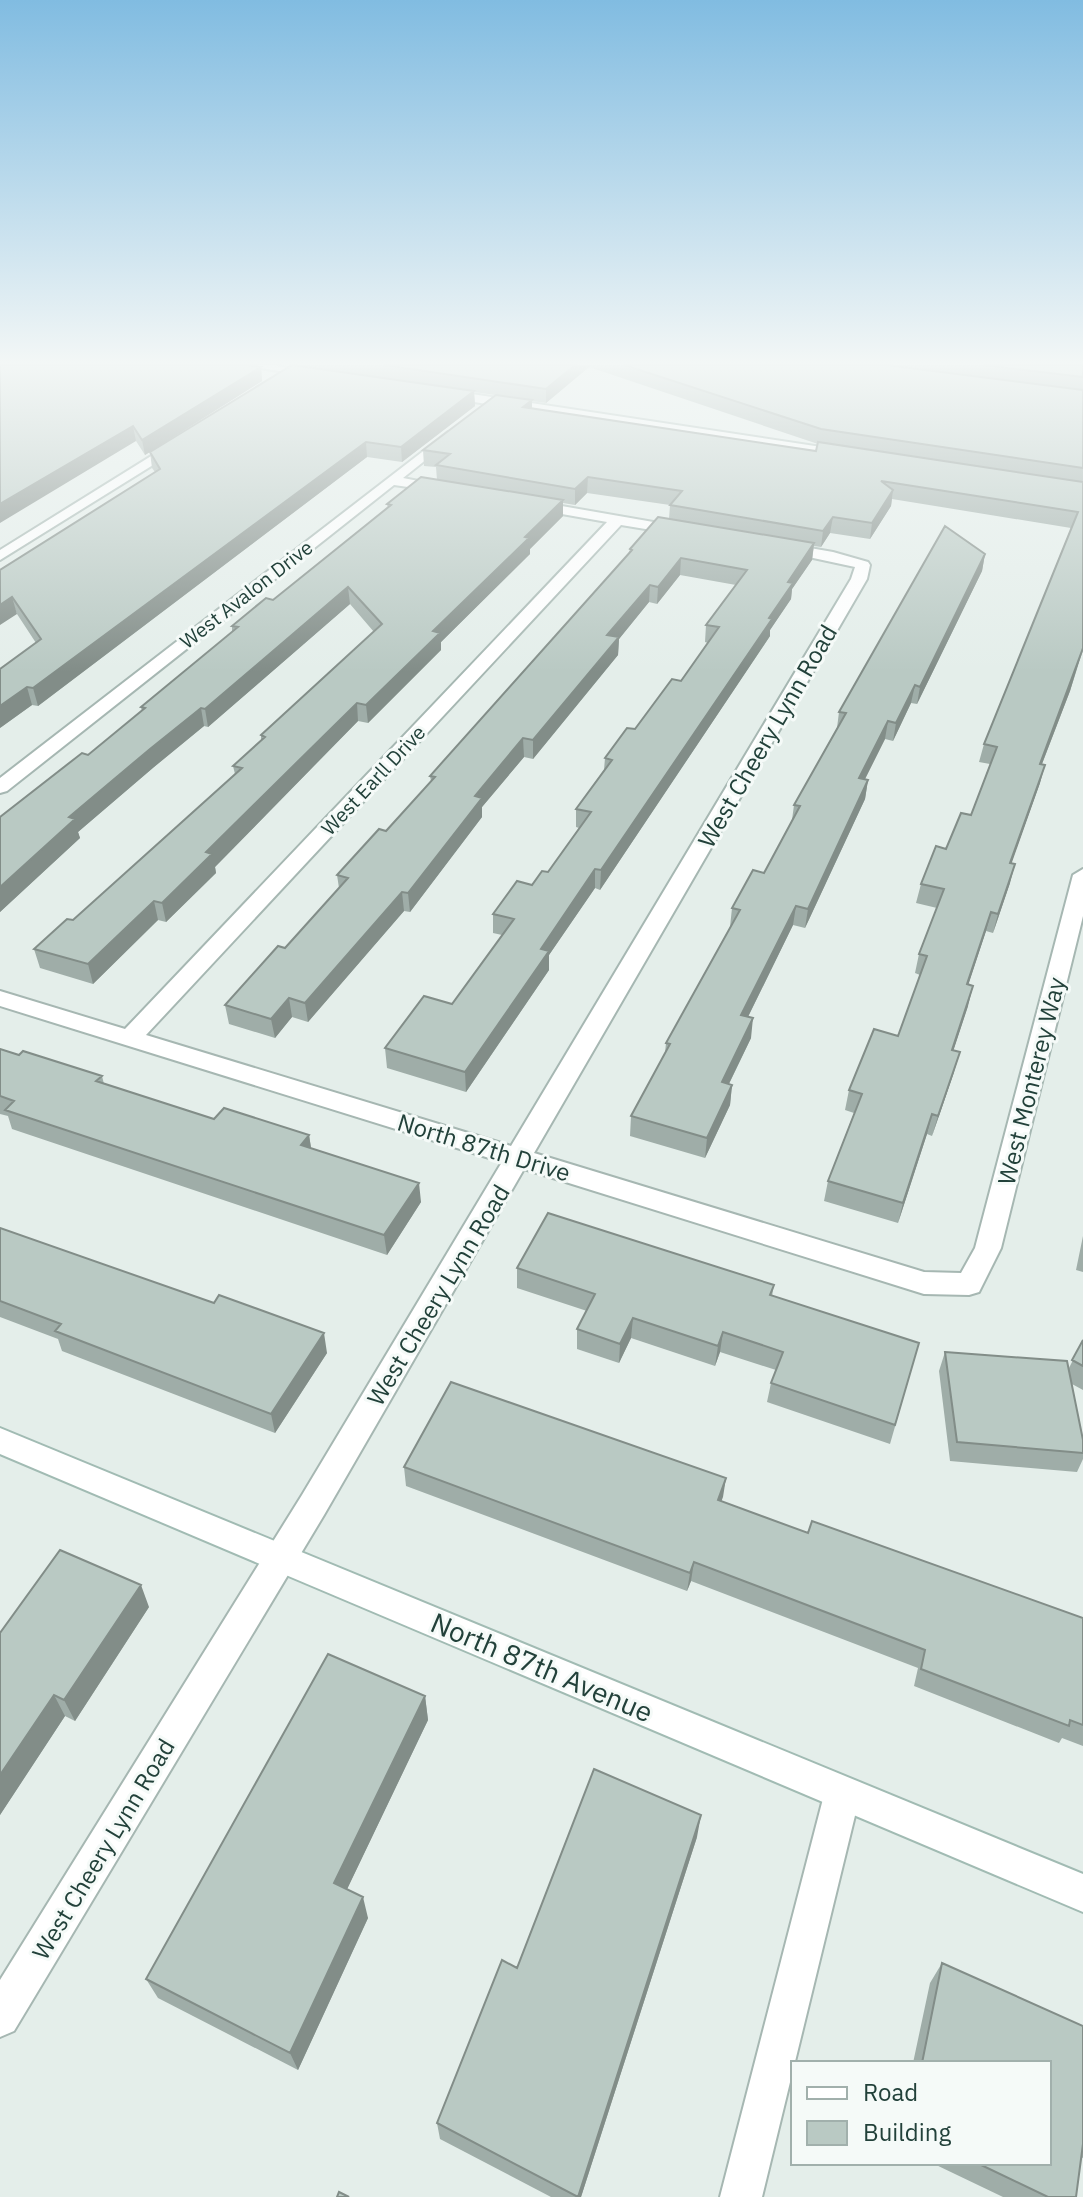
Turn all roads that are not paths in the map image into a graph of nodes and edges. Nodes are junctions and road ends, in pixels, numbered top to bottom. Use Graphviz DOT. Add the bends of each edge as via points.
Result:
graph roads {
  1 [pos="140,468"];
  2 [pos="407,468"];
  3 [pos="391,480"];
  4 [pos="467,493"];
  5 [pos="512,501"];
  6 [pos="617,520"];
  7 [pos="694,533"];
  8 [pos="771,545"];
  9 [pos="0,556"];
  10 [pos="0,787"];
  11 [pos="1083,875"];
  12 [pos="0,998"];
  13 [pos="129,1039"];
  14 [pos="520,1158"];
  15 [pos="969,1284"];
  16 [pos="0,1441"];
  17 [pos="282,1556"];
  18 [pos="842,1795"];
  19 [pos="1083,1893"];
  20 [pos="0,2017"];
  21 [pos="741,2197"];
  1 -- 9 [label="street"];
  2 -- 3 [label="street, West Avalon Drive"];
  3 -- 4 [label="street"];
  3 -- 10 [label="street, West Avalon Drive"];
  5 -- 6 [label="street"];
  6 -- 7 [label="street"];
  6 -- 13 [label="street, West Earll Drive"];
  8 -- 14 [label="street, West Cheery Lynn Road" via="863,565 859,579"];
  11 -- 15 [label="street, West Monterey Way" via="988,1248"];
  12 -- 13 [label="street, North 87th Drive"];
  13 -- 14 [label="street, North 87th Drive"];
  14 -- 15 [label="street, North 87th Drive" via="924,1283"];
  14 -- 17 [label="street, West Cheery Lynn Road"];
  16 -- 17 [label="street, North 87th Avenue"];
  17 -- 18 [label="street, North 87th Avenue"];
  17 -- 20 [label="street, West Cheery Lynn Road"];
  18 -- 19 [label="street, North 87th Avenue"];
  18 -- 21 [label="street"];
}
